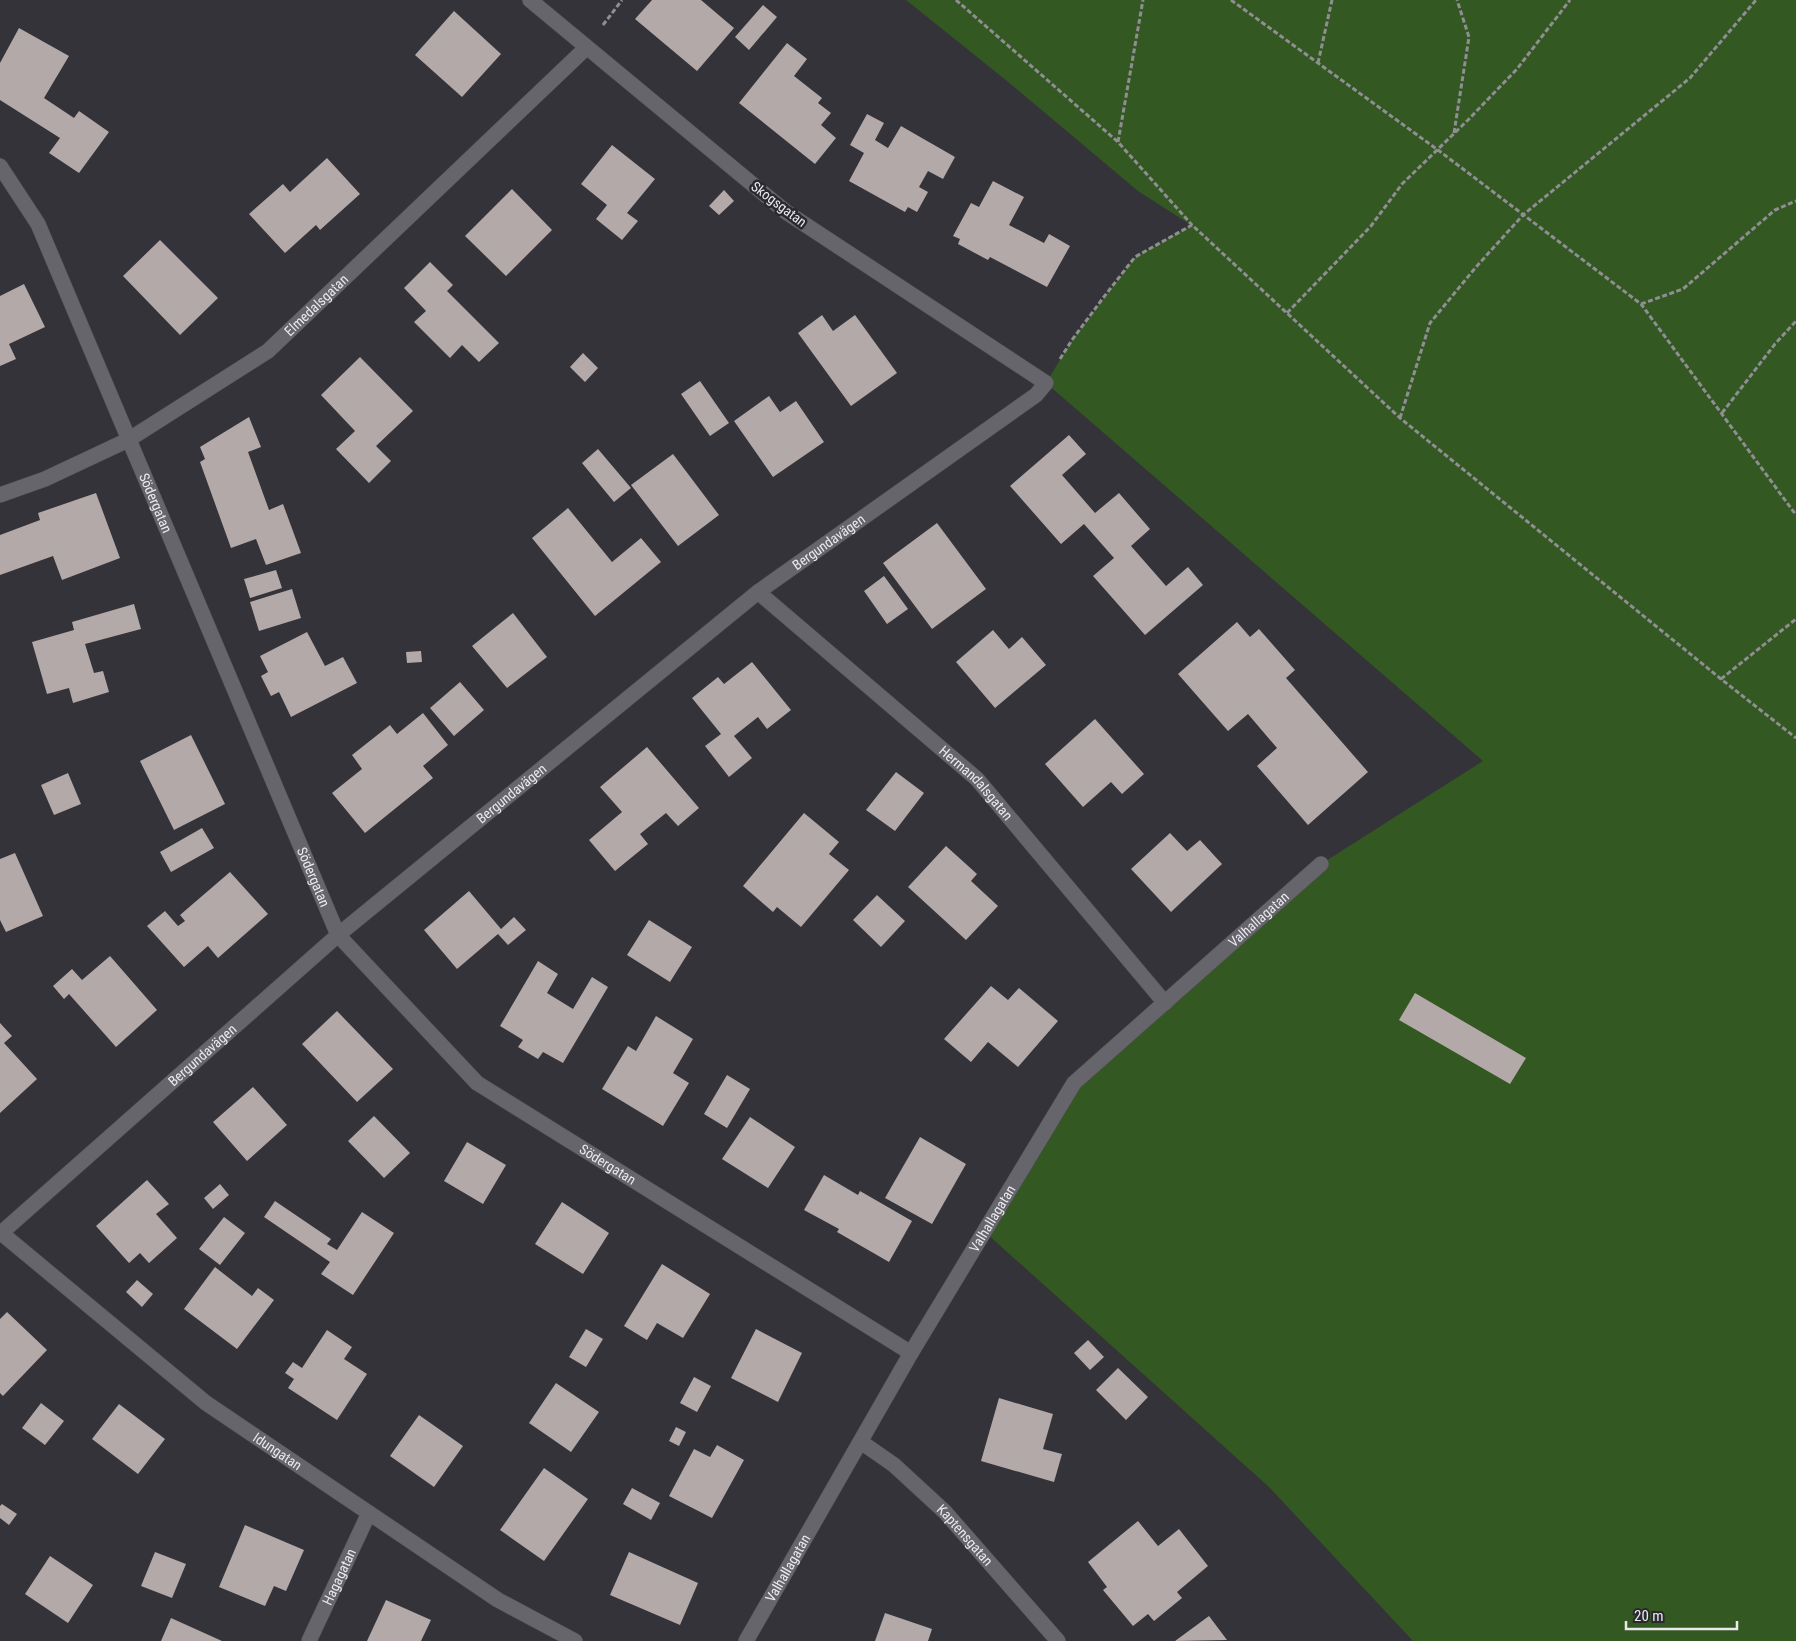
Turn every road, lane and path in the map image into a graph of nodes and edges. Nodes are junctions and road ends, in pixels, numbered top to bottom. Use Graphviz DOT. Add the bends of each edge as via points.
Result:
graph roads {
  1 [pos="530,0"];
  2 [pos="956,0"];
  3 [pos="1143,0"];
  4 [pos="1231,0"];
  5 [pos="1332,0"];
  6 [pos="1457,0"];
  7 [pos="1570,0"];
  8 [pos="1756,0"];
  9 [pos="586,48"];
  10 [pos="1318,63"];
  11 [pos="1454,134"];
  12 [pos="1118,142"];
  13 [pos="1438,150"];
  14 [pos="0,166"];
  15 [pos="1796,201"];
  16 [pos="1522,215"];
  17 [pos="1192,225"];
  18 [pos="1641,304"];
  19 [pos="1287,313"];
  20 [pos="1796,321"];
  21 [pos="1046,383"];
  22 [pos="1722,413"];
  23 [pos="1400,418"];
  24 [pos="128,440"];
  25 [pos="0,495"];
  26 [pos="1796,515"];
  27 [pos="758,592"];
  28 [pos="1796,619"];
  29 [pos="1721,679"];
  30 [pos="1796,738"];
  31 [pos="1321,864"];
  32 [pos="338,935"];
  33 [pos="1165,1003"];
  34 [pos="0,1233"];
  35 [pos="911,1353"];
  36 [pos="861,1442"];
  37 [pos="369,1513"];
  38 [pos="309,1641"];
  39 [pos="574,1641"];
  40 [pos="746,1641"];
  41 [pos="1058,1641"];
  1 -- 9 [label="street, Skogsgatan"];
  2 -- 12 [label="path"];
  3 -- 12 [label="path"];
  4 -- 10 [label="path"];
  5 -- 10 [label="path"];
  6 -- 11 [label="path" via="1469,37"];
  7 -- 11 [label="path" via="1517,69"];
  8 -- 16 [label="path" via="1690,78"];
  9 -- 21 [label="street, Skogsgatan" via="786,212"];
  9 -- 24 [label="street, Elmedalsgatan" via="268,351"];
  10 -- 13 [label="path"];
  11 -- 13 [label="path"];
  12 -- 17 [label="path"];
  13 -- 16 [label="path"];
  13 -- 19 [label="path" via="1402,184 1370,226"];
  14 -- 24 [label="street, Södergatan" via="38,224"];
  15 -- 18 [label="path" via="1775,210 1682,289"];
  16 -- 18 [label="path"];
  16 -- 23 [label="path" via="1430,323"];
  17 -- 19 [label="path"];
  17 -- 21 [label="path" via="1135,257 1072,340"];
  18 -- 22 [label="path"];
  19 -- 23 [label="path"];
  20 -- 22 [label="path"];
  21 -- 27 [label="street, Bergundavägen" via="1036,395"];
  22 -- 26 [label="path"];
  23 -- 29 [label="path"];
  24 -- 25 [label="street, Elmedalsgatan" via="45,479"];
  24 -- 32 [label="street, Södergatan"];
  27 -- 32 [label="street, Bergundavägen"];
  27 -- 33 [label="street, Hermandalsgatan" via="977,779"];
  28 -- 29 [label="path"];
  29 -- 30 [label="path"];
  31 -- 33 [label="street, Valhallagatan"];
  32 -- 34 [label="street, Bergundavägen"];
  32 -- 35 [label="street, Södergatan" via="477,1083"];
  33 -- 35 [label="street, Valhallagatan" via="1074,1083"];
  34 -- 37 [label="street, Idungatan" via="206,1403"];
  35 -- 36 [label="street, Valhallagatan"];
  36 -- 40 [label="street, Valhallagatan"];
  36 -- 41 [label="street, Kaptensgatan" via="894,1465 945,1512"];
  37 -- 38 [label="street, Hagagatan"];
  37 -- 39 [label="street, Idungatan" via="498,1600"];
}
